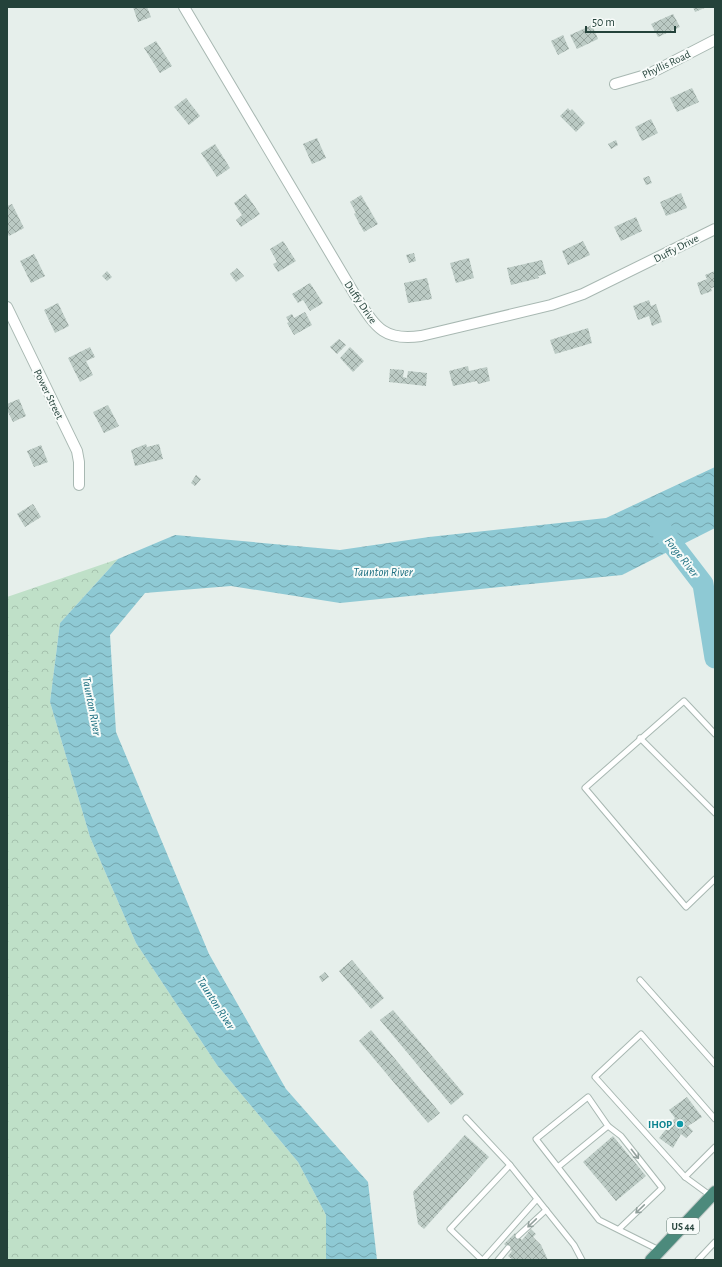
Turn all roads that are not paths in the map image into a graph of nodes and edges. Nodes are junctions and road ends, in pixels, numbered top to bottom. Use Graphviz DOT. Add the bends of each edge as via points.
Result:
graph roads {
  1 [pos="184,7"];
  2 [pos="715,40"];
  3 [pos="615,84"];
  4 [pos="715,229"];
  5 [pos="7,307"];
  6 [pos="79,485"];
  7 [pos="715,734"];
  8 [pos="640,738"];
  9 [pos="715,813"];
  10 [pos="715,879"];
  11 [pos="640,980"];
  12 [pos="715,1064"];
  13 [pos="466,1118"];
  14 [pos="715,1119"];
  15 [pos="608,1126"];
  16 [pos="715,1147"];
  17 [pos="510,1165"];
  18 [pos="558,1167"];
  19 [pos="685,1177"];
  20 [pos="713,1194"];
  21 [pos="537,1199"];
  22 [pos="546,1210"];
  23 [pos="619,1229"];
  24 [pos="518,1236"];
  25 [pos="715,1242"];
  26 [pos="508,1248"];
  27 [pos="660,1250"];
  28 [pos="482,1260"];
  29 [pos="498,1260"];
  30 [pos="582,1260"];
  31 [pos="651,1260"];
  32 [pos="698,1260"];
  1 -- 4 [label="street, Duffy Drive" via="358,300 370,318 390,335 405,338 421,336 561,302 612,281"];
  2 -- 3 [label="street, Phyllis Road" via="649,74"];
  5 -- 6 [label="street, Power Street" via="77,451"];
  7 -- 8 [label="lane" via="684,701"];
  8 -- 9 [label="lane"];
  8 -- 10 [label="lane" via="585,788 686,907"];
  11 -- 12 [label="lane"];
  13 -- 17 [label="lane"];
  14 -- 19 [label="lane" via="641,1034 595,1077"];
  15 -- 18 [label="lane"];
  15 -- 18 [label="lane" via="588,1097 536,1139"];
  15 -- 23 [label="lane, one-way" via="621,1136 662,1188"];
  16 -- 19 [label="lane"];
  17 -- 21 [label="lane"];
  17 -- 28 [label="lane" via="450,1229"];
  18 -- 23 [label="lane" via="599,1220"];
  19 -- 20 [label="lane"];
  20 -- 27 [label="highway, US 44"];
  21 -- 22 [label="lane"];
  21 -- 28 [label="lane"];
  22 -- 24 [label="lane, one-way"];
  22 -- 30 [label="lane" via="574,1245"];
  23 -- 27 [label="lane"];
  25 -- 32 [label="lane"];
  26 -- 29 [label="lane"];
  27 -- 31 [label="highway, US 44"];
}
